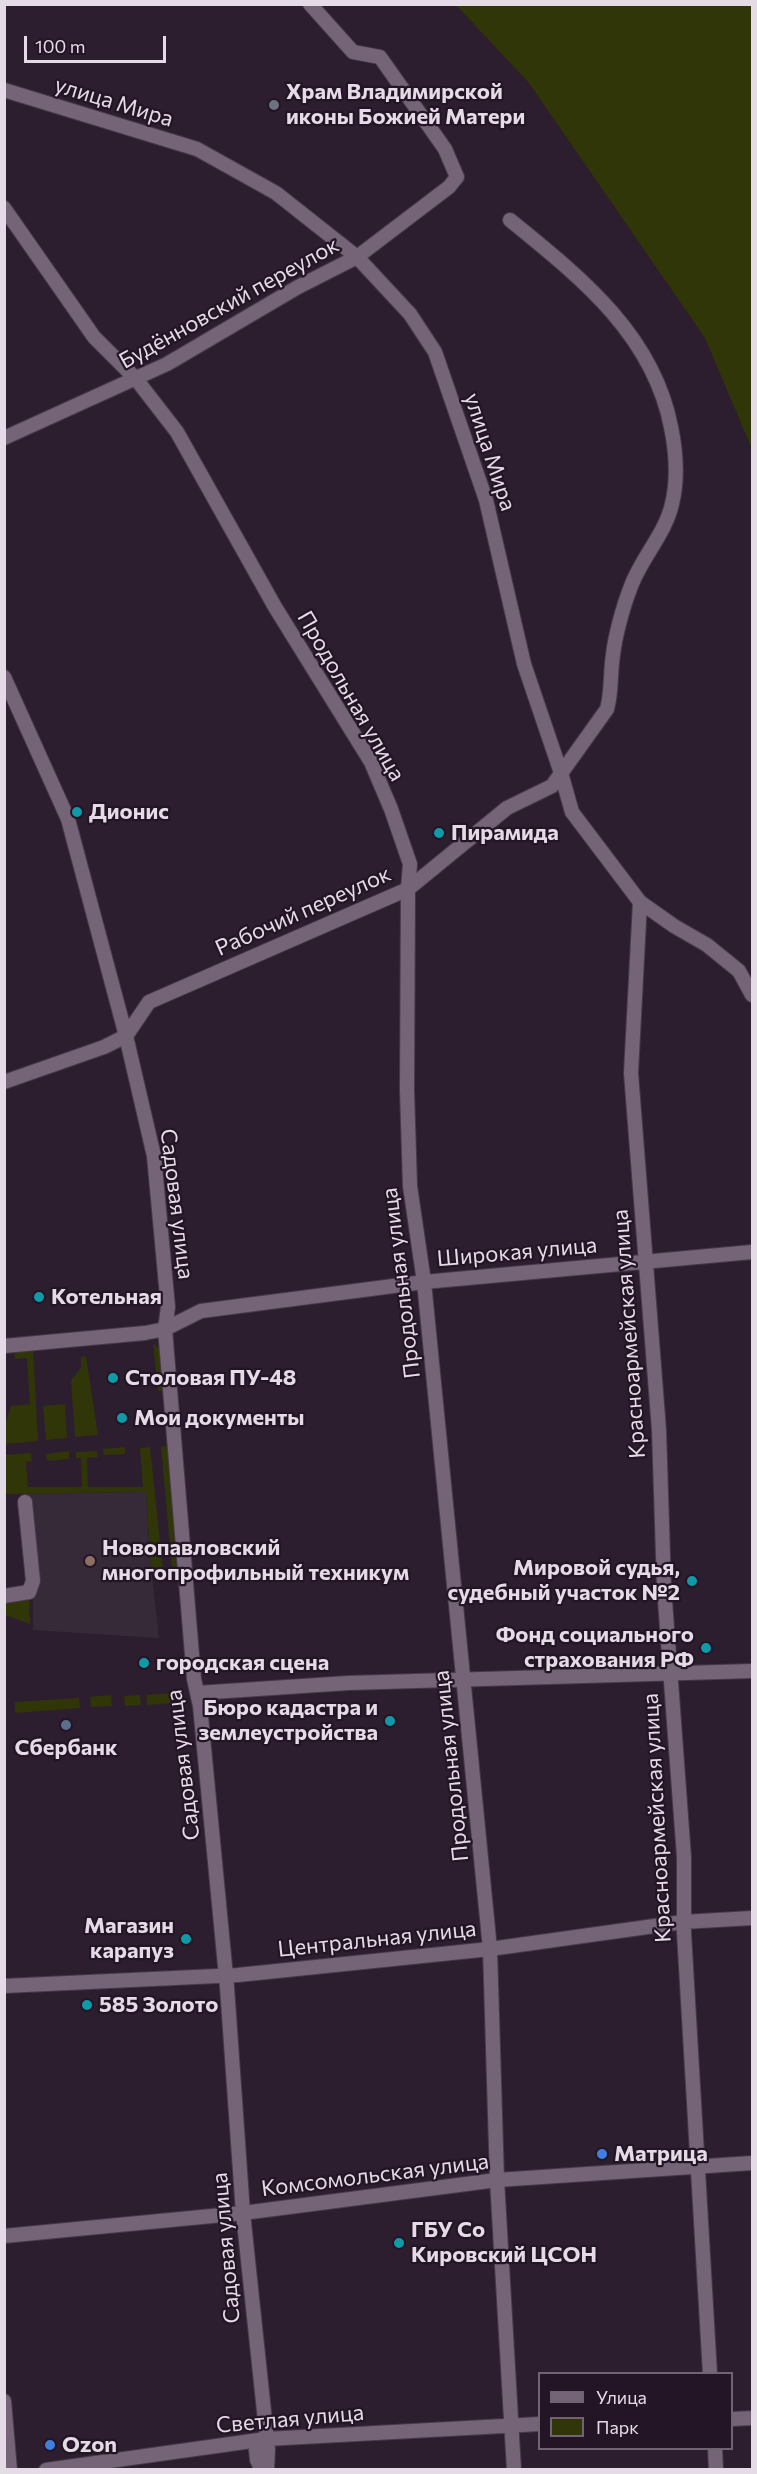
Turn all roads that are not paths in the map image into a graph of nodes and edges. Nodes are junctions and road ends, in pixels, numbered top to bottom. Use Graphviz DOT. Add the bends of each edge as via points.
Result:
graph roads {
  1 [pos="310,4"];
  2 [pos="4,90"];
  3 [pos="4,208"];
  4 [pos="510,220"];
  5 [pos="357,257"];
  6 [pos="136,379"];
  7 [pos="4,438"];
  8 [pos="4,677"];
  9 [pos="561,773"];
  10 [pos="408,888"];
  11 [pos="640,902"];
  12 [pos="753,995"];
  13 [pos="126,1036"];
  14 [pos="4,1083"];
  15 [pos="753,1252"];
  16 [pos="647,1261"];
  17 [pos="424,1282"];
  18 [pos="165,1329"];
  19 [pos="4,1346"];
  20 [pos="25,1502"];
  21 [pos="4,1596"];
  22 [pos="753,1671"];
  23 [pos="670,1674"];
  24 [pos="463,1680"];
  25 [pos="197,1694"];
  26 [pos="753,1918"];
  27 [pos="683,1922"];
  28 [pos="490,1948"];
  29 [pos="226,1976"];
  30 [pos="4,1986"];
  31 [pos="753,2163"];
  32 [pos="697,2167"];
  33 [pos="497,2180"];
  34 [pos="243,2213"];
  35 [pos="4,2236"];
  36 [pos="710,2372"];
  37 [pos="4,2401"];
  38 [pos="753,2418"];
  39 [pos="733,2419"];
  40 [pos="538,2424"];
  41 [pos="511,2425"];
  42 [pos="266,2439"];
  43 [pos="715,2450"];
  44 [pos="10,2469"];
  45 [pos="46,2469"];
  46 [pos="262,2469"];
  47 [pos="267,2469"];
  48 [pos="514,2469"];
  49 [pos="716,2469"];
  1 -- 5 [label="street, Будённовский переулок" via="353,52 380,57 445,149 457,177"];
  2 -- 5 [label="street, улица Мира" via="197,149 276,193"];
  3 -- 6 [label="street, Продольная улица" via="94,337"];
  4 -- 9 [label="street, Рабочий переулок" via="583,281 636,341 667,407 674,443 672,504 630,588 613,652 607,709"];
  5 -- 6 [label="street, Будённовский переулок"];
  5 -- 9 [label="street, улица Мира" via="410,314 435,352 486,500 524,664"];
  6 -- 7 [label="street, Будённовский переулок"];
  6 -- 10 [label="street, Продольная улица" via="177,432 275,608 370,762 410,864"];
  8 -- 13 [label="street, Садовая улица" via="68,819"];
  9 -- 10 [label="street, Рабочий переулок" via="552,786 507,808"];
  9 -- 11 [label="street, улица Мира" via="572,812"];
  10 -- 13 [label="street, Рабочий переулок" via="148,1002"];
  10 -- 17 [label="street, Продольная улица" via="410,1186"];
  11 -- 12 [label="street, улица Мира" via="707,945 739,971"];
  11 -- 16 [label="street, Красноармейская улица" via="631,1073"];
  13 -- 14 [label="street"];
  13 -- 18 [label="street, Садовая улица" via="154,1156 168,1307"];
  15 -- 16 [label="street, Широкая улица"];
  16 -- 17 [label="street, Широкая улица"];
  16 -- 23 [label="street, Красноармейская улица"];
  17 -- 18 [label="street, Широкая улица" via="201,1311"];
  17 -- 24 [label="street, Продольная улица"];
  18 -- 19 [label="street, Широкая улица"];
  18 -- 25 [label="street, Садовая улица"];
  20 -- 21 [label="street" via="32,1587 22,1594"];
  22 -- 23 [label="street"];
  23 -- 24 [label="street"];
  23 -- 27 [label="street, Красноармейская улица" via="684,1857"];
  24 -- 25 [label="street" via="348,1683"];
  24 -- 28 [label="street, Продольная улица"];
  25 -- 29 [label="street, Садовая улица"];
  26 -- 27 [label="street, Центральная улица"];
  27 -- 28 [label="street, Центральная улица"];
  27 -- 32 [label="street, Красноармейская улица"];
  28 -- 29 [label="street, Центральная улица"];
  28 -- 33 [label="street, Продольная улица"];
  29 -- 30 [label="street, Центральная улица"];
  29 -- 34 [label="street, Садовая улица"];
  31 -- 32 [label="street, Комсомольская улица"];
  32 -- 33 [label="street, Комсомольская улица"];
  32 -- 36 [label="street, Красноармейская улица"];
  33 -- 34 [label="street, Комсомольская улица"];
  33 -- 41 [label="street, Продольная улица"];
  34 -- 35 [label="street, Комсомольская улица"];
  34 -- 42 [label="street, Садовая улица"];
  37 -- 44 [label="street"];
  38 -- 39 [label="street"];
  40 -- 41 [label="street, Светлая улица"];
  41 -- 42 [label="street, Светлая улица"];
  41 -- 48 [label="street, Продольная улица"];
  42 -- 45 [label="street, Светлая улица"];
  42 -- 46 [label="street, Садовая улица" via="256,2450"];
  42 -- 47 [label="street, Садовая улица"];
  43 -- 49 [label="street"];
}
